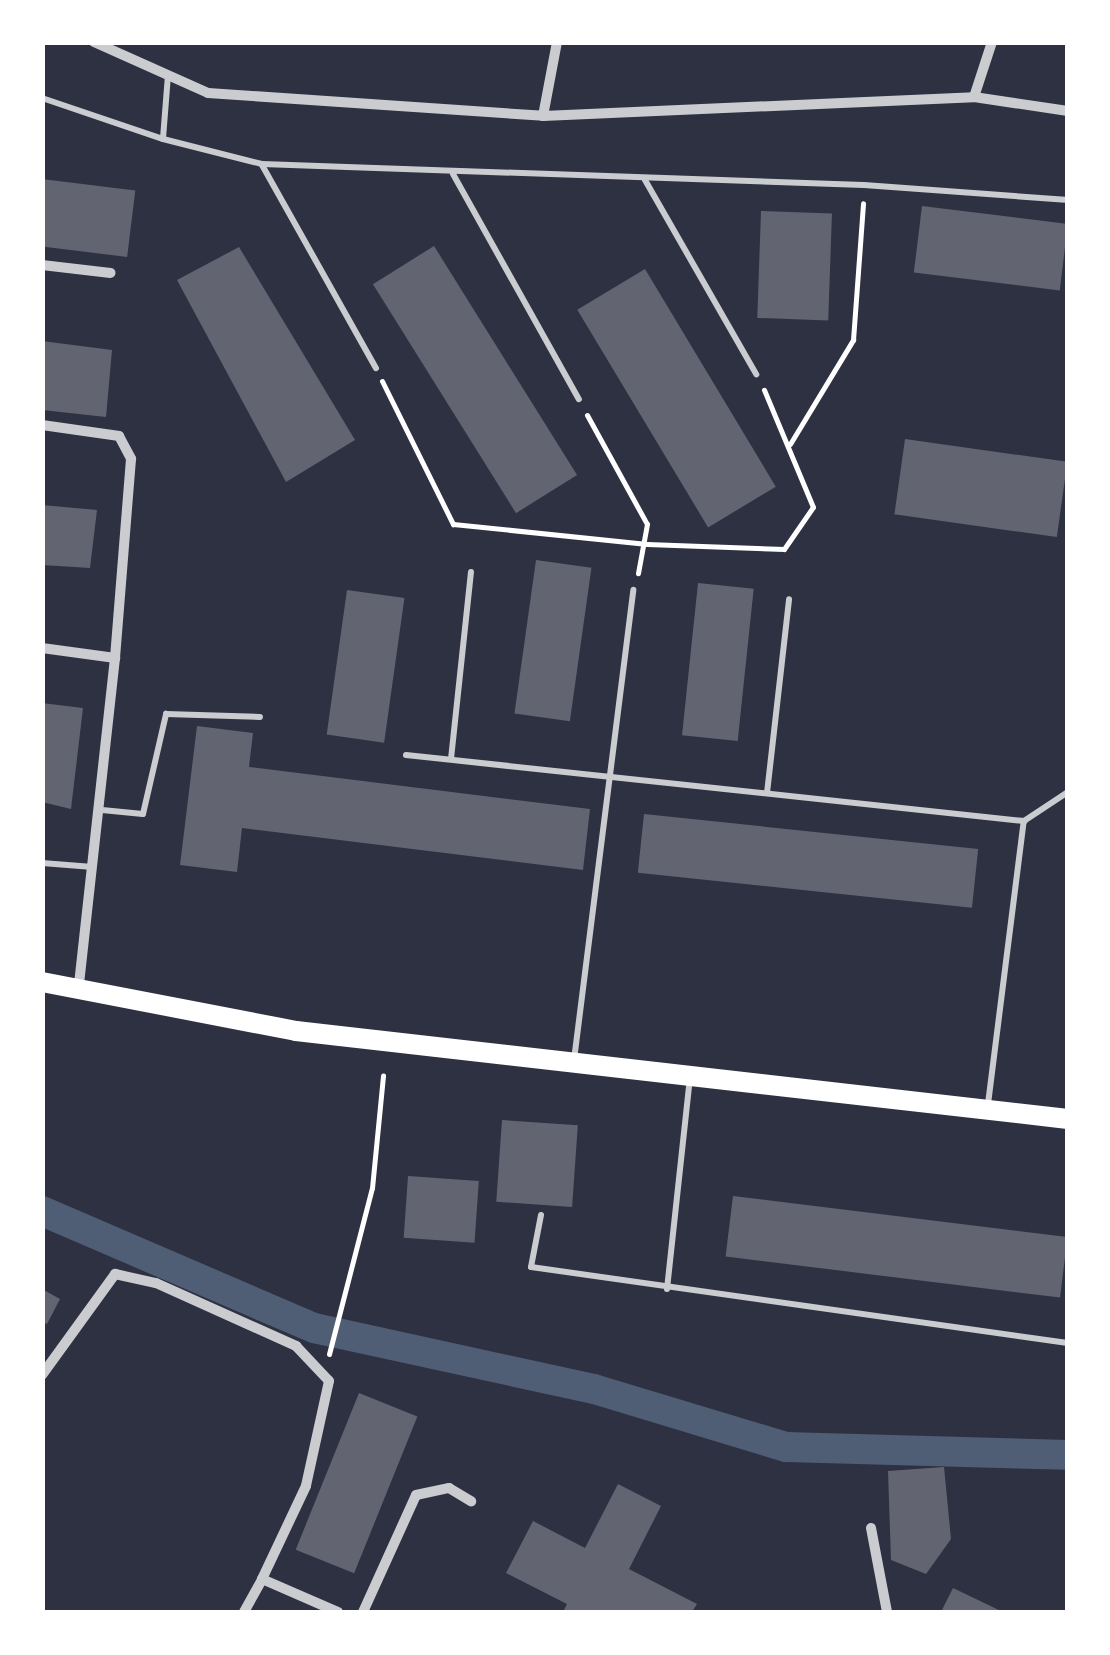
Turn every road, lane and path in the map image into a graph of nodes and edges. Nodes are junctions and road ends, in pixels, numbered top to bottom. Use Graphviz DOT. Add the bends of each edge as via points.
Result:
graph roads {
  1 [pos="94,42"];
  2 [pos="557,42"];
  3 [pos="992,42"];
  4 [pos="168,75"];
  5 [pos="974,97"];
  6 [pos="42,98"];
  7 [pos="1068,111"];
  8 [pos="544,116"];
  9 [pos="163,139"];
  10 [pos="262,164"];
  11 [pos="452,173"];
  12 [pos="645,179"];
  13 [pos="864,185"];
  14 [pos="1068,200"];
  15 [pos="42,265"];
  16 [pos="111,273"];
  17 [pos="376,368"];
  18 [pos="756,374"];
  19 [pos="578,399"];
  20 [pos="42,426"];
  21 [pos="788,446"];
  22 [pos="646,544"];
  23 [pos="471,572"];
  24 [pos="633,590"];
  25 [pos="789,599"];
  26 [pos="42,648"];
  27 [pos="115,658"];
  28 [pos="260,717"];
  29 [pos="406,754"];
  30 [pos="451,760"];
  31 [pos="610,776"];
  32 [pos="1068,792"];
  33 [pos="767,794"];
  34 [pos="102,810"];
  35 [pos="1024,821"];
  36 [pos="42,863"];
  37 [pos="94,867"];
  38 [pos="42,982"];
  39 [pos="79,986"];
  40 [pos="574,1061"];
  41 [pos="383,1076"];
  42 [pos="690,1076"];
  43 [pos="987,1110"];
  44 [pos="1068,1120"];
  45 [pos="541,1214"];
  46 [pos="667,1290"];
  47 [pos="1068,1342"];
  48 [pos="327,1362"];
  49 [pos="42,1375"];
  50 [pos="471,1500"];
  51 [pos="870,1528"];
  52 [pos="262,1580"];
  53 [pos="244,1612"];
  54 [pos="338,1612"];
  55 [pos="363,1612"];
  56 [pos="886,1612"];
  1 -- 4 [label="street"];
  2 -- 8 [label="street"];
  3 -- 5 [label="street"];
  4 -- 8 [label="street" via="208,93"];
  4 -- 9 [label="lane"];
  5 -- 7 [label="street"];
  5 -- 8 [label="street"];
  6 -- 9 [label="lane"];
  9 -- 10 [label="lane"];
  10 -- 11 [label="lane"];
  10 -- 17 [label="lane"];
  11 -- 12 [label="lane"];
  11 -- 19 [label="lane"];
  12 -- 13 [label="lane"];
  12 -- 18 [label="lane"];
  13 -- 14 [label="lane"];
  13 -- 21 [label="path" via="853,340"];
  15 -- 16 [label="street"];
  17 -- 22 [label="path" via="454,524"];
  18 -- 21 [label="path"];
  19 -- 22 [label="path" via="647,524"];
  20 -- 27 [label="street" via="119,436 131,459"];
  21 -- 22 [label="path" via="812,507 784,549"];
  22 -- 24 [label="path"];
  23 -- 30 [label="lane"];
  24 -- 31 [label="lane"];
  25 -- 33 [label="lane"];
  26 -- 27 [label="street"];
  27 -- 34 [label="street"];
  28 -- 34 [label="lane" via="166,714 143,814"];
  29 -- 30 [label="lane"];
  30 -- 31 [label="lane"];
  31 -- 33 [label="lane"];
  31 -- 40 [label="lane"];
  32 -- 35 [label="lane"];
  33 -- 35 [label="lane"];
  34 -- 37 [label="street"];
  35 -- 43 [label="lane"];
  36 -- 37 [label="lane"];
  37 -- 39 [label="street"];
  38 -- 39 [label="main road"];
  39 -- 40 [label="main road" via="296,1031"];
  40 -- 42 [label="main road"];
  41 -- 48 [label="path" via="372,1188"];
  42 -- 43 [label="main road"];
  42 -- 46 [label="lane"];
  43 -- 44 [label="main road"];
  45 -- 46 [label="lane" via="531,1267"];
  46 -- 47 [label="lane"];
  49 -- 52 [label="street" via="114,1274 156,1283 296,1346 329,1382 306,1486"];
  50 -- 55 [label="street" via="449,1488 416,1494"];
  51 -- 56 [label="street"];
  52 -- 53 [label="street"];
  52 -- 54 [label="street"];
}
